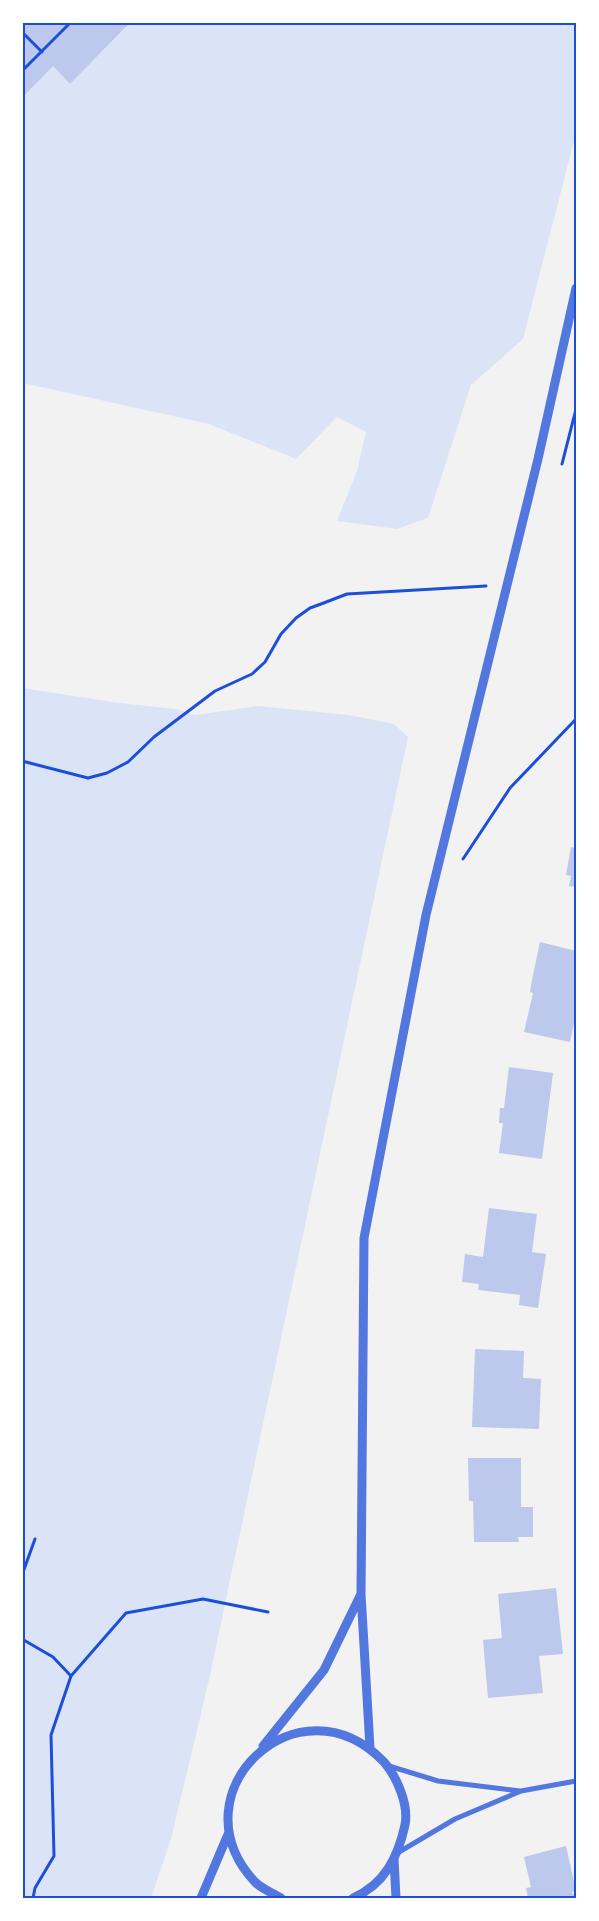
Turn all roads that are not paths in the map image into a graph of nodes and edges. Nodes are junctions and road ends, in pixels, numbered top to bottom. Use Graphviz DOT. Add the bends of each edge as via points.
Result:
graph roads {
  1 [pos="576,288"];
  2 [pos="361,1594"];
  3 [pos="370,1748"];
  4 [pos="260,1750"];
  5 [pos="387,1766"];
  6 [pos="576,1781"];
  7 [pos="521,1792"];
  8 [pos="229,1832"];
  9 [pos="397,1855"];
  10 [pos="201,1898"];
  11 [pos="280,1898"];
  12 [pos="353,1898"];
  13 [pos="396,1898"];
  1 -- 2 [label="street" via="426,916 364,1238"];
  2 -- 3 [label="street"];
  2 -- 4 [label="street" via="324,1670"];
  3 -- 4 [label="street" via="343,1734 317,1730 287,1735"];
  3 -- 5 [label="street"];
  4 -- 8 [label="street" via="240,1773 234,1787 229,1802"];
  5 -- 7 [label="street" via="438,1781"];
  5 -- 9 [label="street" via="403,1799 405,1822"];
  6 -- 7 [label="street"];
  7 -- 9 [label="street" via="455,1819"];
  8 -- 10 [label="street"];
  8 -- 11 [label="street" via="242,1865 256,1883"];
  9 -- 12 [label="street" via="382,1878"];
  9 -- 13 [label="street"];
}
